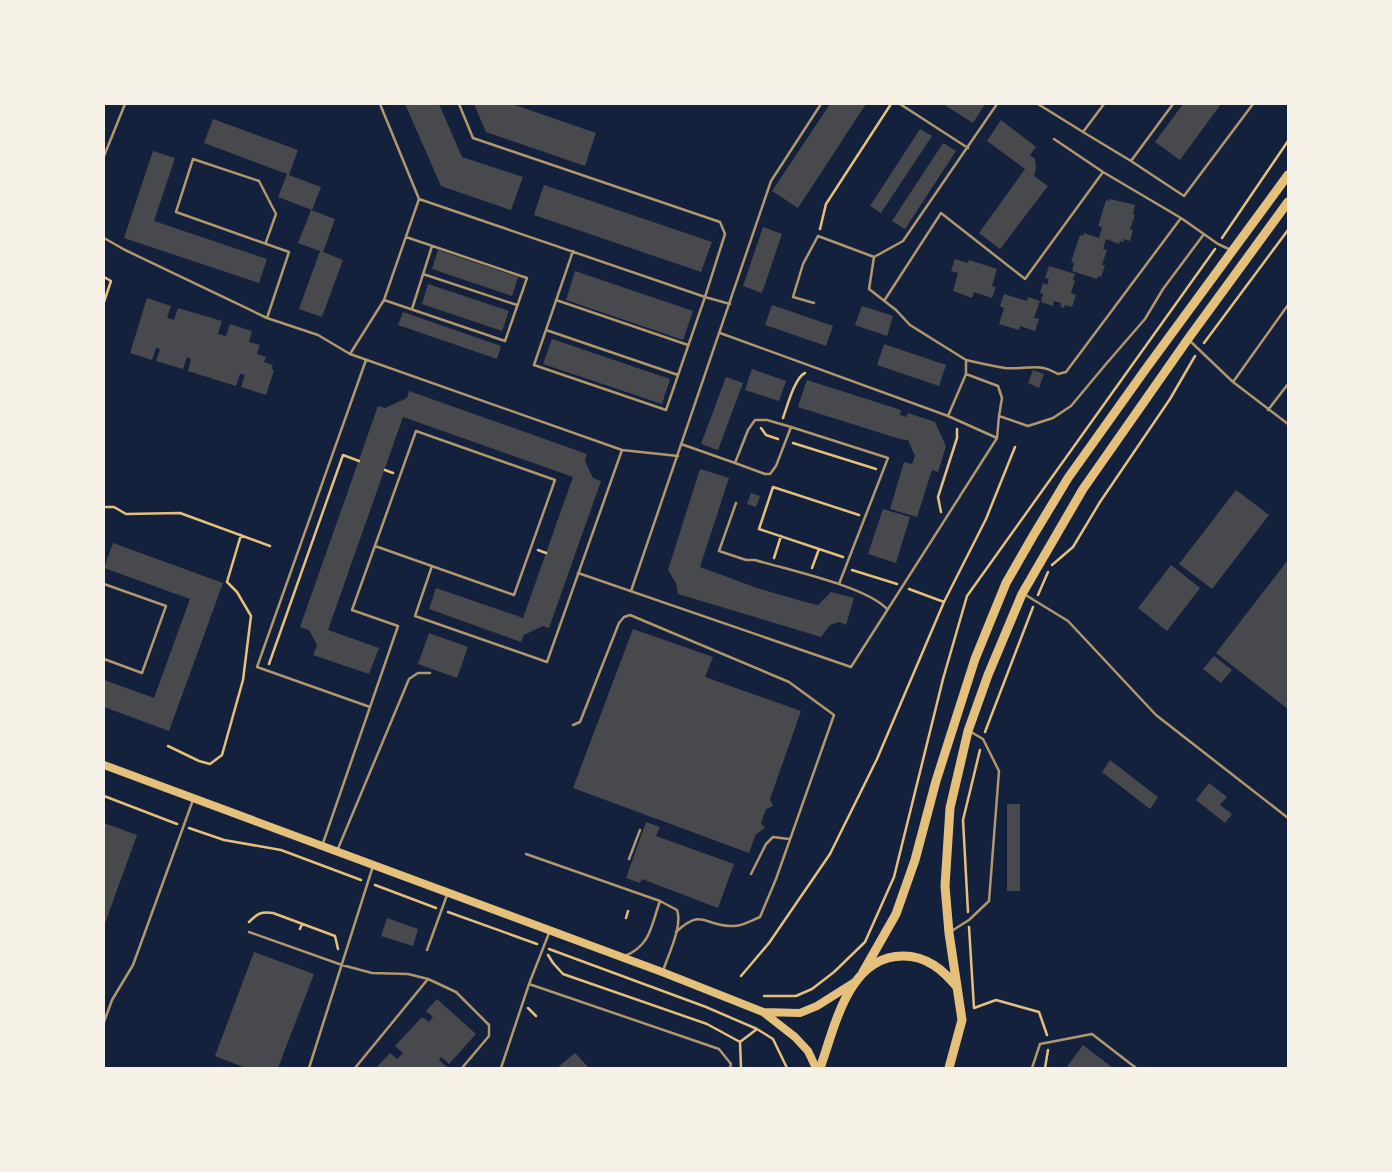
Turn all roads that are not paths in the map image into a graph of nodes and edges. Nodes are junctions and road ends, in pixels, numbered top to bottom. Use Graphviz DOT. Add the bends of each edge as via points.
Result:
graph roads {
  1 [pos="125,104"];
  2 [pos="380,104"];
  3 [pos="459,104"];
  4 [pos="821,104"];
  5 [pos="900,104"];
  6 [pos="997,104"];
  7 [pos="1038,104"];
  8 [pos="1104,104"];
  9 [pos="1173,104"];
  10 [pos="1253,104"];
  11 [pos="1083,132"];
  12 [pos="1054,139"];
  13 [pos="968,148"];
  14 [pos="104,156"];
  15 [pos="1131,161"];
  16 [pos="1104,172"];
  17 [pos="1288,175"];
  18 [pos="419,199"];
  19 [pos="1288,202"];
  20 [pos="1181,218"];
  21 [pos="1204,234"];
  22 [pos="406,237"];
  23 [pos="104,238"];
  24 [pos="266,242"];
  25 [pos="432,246"];
  26 [pos="1233,251"];
  27 [pos="573,252"];
  28 [pos="874,257"];
  29 [pos="423,274"];
  30 [pos="704,297"];
  31 [pos="384,300"];
  32 [pos="556,300"];
  33 [pos="884,301"];
  34 [pos="814,303"];
  35 [pos="730,304"];
  36 [pos="1288,305"];
  37 [pos="517,306"];
  38 [pos="412,309"];
  39 [pos="267,318"];
  40 [pos="546,330"];
  41 [pos="720,333"];
  42 [pos="1188,339"];
  43 [pos="688,345"];
  44 [pos="350,354"];
  45 [pos="366,360"];
  46 [pos="966,360"];
  47 [pos="966,374"];
  48 [pos="678,375"];
  49 [pos="1233,382"];
  50 [pos="1288,384"];
  51 [pos="1268,410"];
  52 [pos="948,416"];
  53 [pos="999,416"];
  54 [pos="1288,424"];
  55 [pos="791,427"];
  56 [pos="997,438"];
  57 [pos="681,444"];
  58 [pos="622,450"];
  59 [pos="678,456"];
  60 [pos="735,463"];
  61 [pos="736,503"];
  62 [pos="375,546"];
  63 [pos="432,566"];
  64 [pos="578,573"];
  65 [pos="104,584"];
  66 [pos="840,584"];
  67 [pos="631,591"];
  68 [pos="1022,594"];
  69 [pos="887,609"];
  70 [pos="104,659"];
  71 [pos="430,673"];
  72 [pos="370,707"];
  73 [pos="573,725"];
  74 [pos="968,731"];
  75 [pos="104,765"];
  76 [pos="193,799"];
  77 [pos="1288,818"];
  78 [pos="640,830"];
  79 [pos="789,838"];
  80 [pos="322,847"];
  81 [pos="337,852"];
  82 [pos="526,854"];
  83 [pos="629,859"];
  84 [pos="373,866"];
  85 [pos="751,874"];
  86 [pos="447,894"];
  87 [pos="660,901"];
  88 [pos="549,931"];
  89 [pos="249,932"];
  90 [pos="676,932"];
  91 [pos="949,933"];
  92 [pos="427,950"];
  93 [pos="621,958"];
  94 [pos="342,965"];
  95 [pos="662,972"];
  96 [pos="863,972"];
  97 [pos="428,979"];
  98 [pos="854,982"];
  99 [pos="529,984"];
  100 [pos="959,990"];
  101 [pos="763,1012"];
  102 [pos="104,1022"];
  103 [pos="951,1066"];
  104 [pos="310,1068"];
  105 [pos="355,1068"];
  106 [pos="462,1068"];
  107 [pos="501,1068"];
  108 [pos="730,1068"];
  109 [pos="816,1068"];
  110 [pos="820,1068"];
  111 [pos="1032,1068"];
  112 [pos="1136,1068"];
  1 -- 14 [label="lane"];
  2 -- 18 [label="lane"];
  3 -- 30 [label="lane" via="473,138 720,222 725,234"];
  4 -- 35 [label="lane" via="771,181"];
  5 -- 13 [label="lane"];
  6 -- 13 [label="lane"];
  7 -- 11 [label="lane"];
  8 -- 11 [label="lane"];
  9 -- 15 [label="lane"];
  10 -- 15 [label="lane" via="1184,196"];
  11 -- 15 [label="lane"];
  12 -- 16 [label="lane"];
  13 -- 28 [label="lane" via="904,241"];
  16 -- 20 [label="lane"];
  16 -- 33 [label="lane" via="1025,279 941,213"];
  17 -- 26 [label="main road"];
  18 -- 22 [label="lane"];
  18 -- 27 [label="lane"];
  19 -- 42 [label="main road"];
  20 -- 21 [label="lane"];
  20 -- 46 [label="lane" via="1066,372 1058,374 1046,367 1032,366 1003,368"];
  21 -- 26 [label="lane"];
  21 -- 53 [label="lane" via="1163,289 1145,320 1071,406 1053,418 1028,426"];
  22 -- 25 [label="lane"];
  22 -- 31 [label="lane"];
  23 -- 39 [label="lane"];
  24 -- 24 [label="lane" via="176,212 193,159 259,181 276,214"];
  24 -- 39 [label="lane" via="289,252"];
  25 -- 29 [label="lane"];
  25 -- 37 [label="lane" via="527,278"];
  26 -- 96 [label="main road" via="1068,478 1006,583 974,659 896,914"];
  27 -- 30 [label="lane"];
  27 -- 32 [label="lane"];
  28 -- 33 [label="lane" via="869,289"];
  28 -- 34 [label="lane" via="818,236 803,264 793,296"];
  29 -- 37 [label="lane"];
  29 -- 38 [label="lane"];
  30 -- 35 [label="lane"];
  30 -- 43 [label="lane"];
  31 -- 38 [label="lane"];
  31 -- 44 [label="lane"];
  32 -- 40 [label="lane"];
  32 -- 43 [label="lane"];
  33 -- 46 [label="lane" via="910,325"];
  35 -- 41 [label="lane"];
  36 -- 49 [label="lane"];
  37 -- 38 [label="lane" via="505,341"];
  39 -- 44 [label="lane" via="318,335"];
  40 -- 48 [label="lane"];
  40 -- 48 [label="lane" via="534,365 666,410"];
  41 -- 52 [label="lane"];
  41 -- 57 [label="lane"];
  42 -- 49 [label="lane"];
  42 -- 68 [label="main road" via="1083,489"];
  43 -- 48 [label="lane"];
  44 -- 45 [label="lane"];
  45 -- 58 [label="lane"];
  45 -- 72 [label="lane" via="257,667"];
  46 -- 47 [label="lane"];
  47 -- 52 [label="lane"];
  47 -- 53 [label="lane" via="998,386 1002,398"];
  49 -- 51 [label="lane"];
  50 -- 51 [label="lane"];
  51 -- 54 [label="lane"];
  52 -- 56 [label="lane"];
  53 -- 56 [label="lane"];
  55 -- 60 [label="lane" via="755,420"];
  55 -- 60 [label="lane" via="770,474"];
  55 -- 66 [label="lane" via="888,458"];
  56 -- 69 [label="lane"];
  57 -- 59 [label="lane"];
  57 -- 60 [label="lane"];
  58 -- 59 [label="lane"];
  58 -- 64 [label="lane"];
  59 -- 67 [label="lane"];
  61 -- 66 [label="lane" via="718,551"];
  62 -- 63 [label="lane"];
  62 -- 63 [label="lane" via="416,431 555,480 514,595"];
  62 -- 72 [label="lane" via="352,610 398,626"];
  63 -- 64 [label="lane" via="415,616 547,662"];
  64 -- 67 [label="lane"];
  65 -- 70 [label="lane" via="166,606 142,673"];
  66 -- 69 [label="lane" via="880,602"];
  67 -- 69 [label="lane" via="851,667"];
  68 -- 74 [label="main road"];
  68 -- 77 [label="lane" via="1068,621 1156,715"];
  71 -- 81 [label="lane" via="418,673 409,680"];
  72 -- 80 [label="lane"];
  73 -- 79 [label="lane" via="580,722 619,623 630,615 789,682 834,715"];
  74 -- 91 [label="main road" via="950,808 945,886"];
  74 -- 91 [label="lane" via="983,739 999,771 989,901"];
  75 -- 76 [label="main road"];
  76 -- 80 [label="main road"];
  76 -- 102 [label="lane" via="133,966 112,1000"];
  78 -- 83 [label="lane"];
  79 -- 85 [label="lane" via="773,838 766,844"];
  79 -- 90 [label="lane" via="760,917 743,925 730,926 696,919"];
  80 -- 81 [label="main road"];
  81 -- 84 [label="main road"];
  82 -- 87 [label="lane"];
  84 -- 86 [label="main road"];
  84 -- 94 [label="lane"];
  86 -- 88 [label="main road"];
  86 -- 92 [label="lane"];
  87 -- 90 [label="lane" via="677,910"];
  87 -- 93 [label="lane" via="646,940 638,950"];
  88 -- 93 [label="main road"];
  88 -- 99 [label="lane"];
  89 -- 94 [label="lane"];
  90 -- 95 [label="lane"];
  91 -- 100 [label="main road"];
  93 -- 95 [label="main road"];
  94 -- 97 [label="lane"];
  94 -- 104 [label="lane"];
  95 -- 101 [label="main road"];
  96 -- 98 [label="main road"];
  96 -- 100 [label="main road" via="891,956 925,959 947,975"];
  97 -- 105 [label="lane"];
  97 -- 106 [label="lane" via="456,992 489,1025 489,1036"];
  98 -- 101 [label="main road" via="800,1013"];
  98 -- 110 [label="main road" via="845,997"];
  99 -- 107 [label="lane"];
  99 -- 108 [label="lane" via="719,1049 731,1064"];
  100 -- 103 [label="main road" via="962,1020"];
  101 -- 109 [label="main road" via="795,1037"];
  111 -- 112 [label="lane" via="1040,1044 1092,1034"];
}
